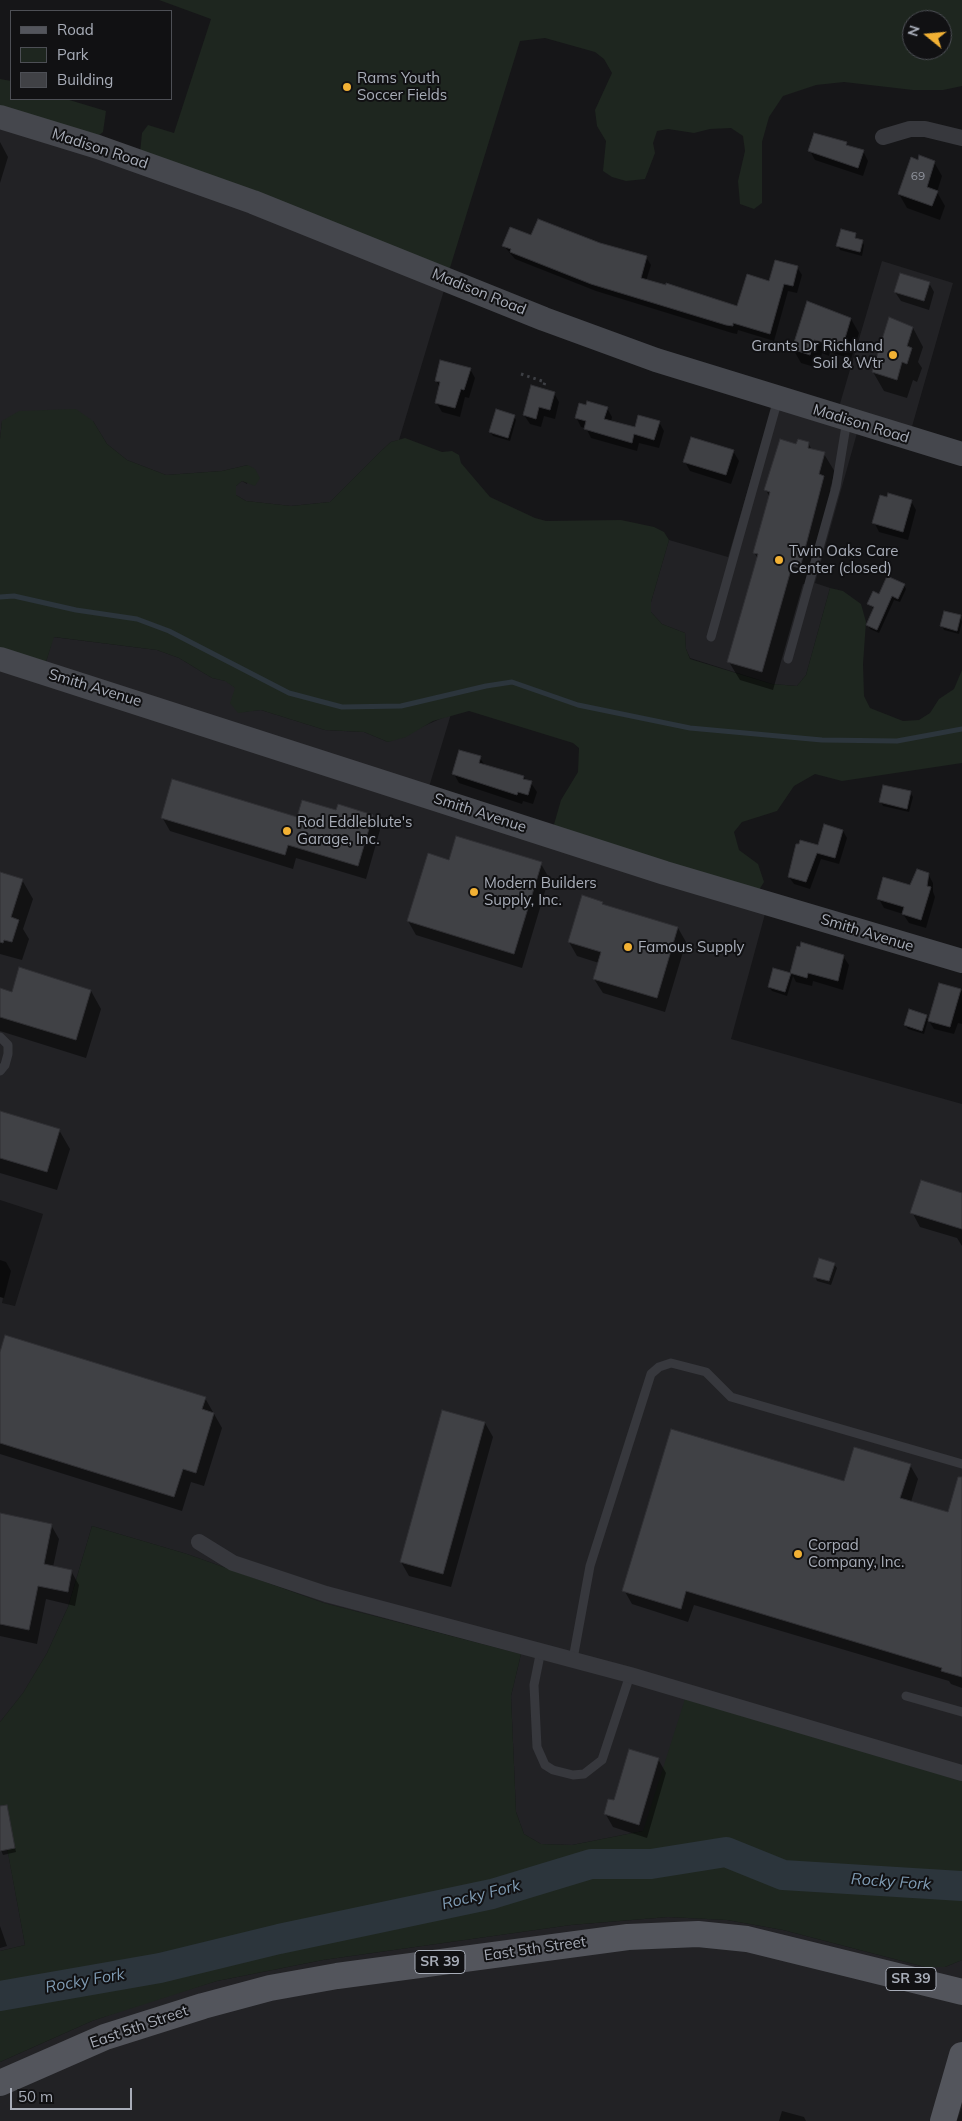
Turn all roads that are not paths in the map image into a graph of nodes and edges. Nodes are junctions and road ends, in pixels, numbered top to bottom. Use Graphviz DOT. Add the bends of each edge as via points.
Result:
graph roads {
  1 [pos="0,117"];
  2 [pos="883,137"];
  3 [pos="962,138"];
  4 [pos="778,398"];
  5 [pos="847,420"];
  6 [pos="962,454"];
  7 [pos="711,637"];
  8 [pos="0,659"];
  9 [pos="788,659"];
  10 [pos="962,961"];
  11 [pos="0,1037"];
  12 [pos="0,1072"];
  13 [pos="962,1464"];
  14 [pos="199,1542"];
  15 [pos="541,1650"];
  16 [pos="573,1659"];
  17 [pos="630,1675"];
  18 [pos="906,1696"];
  19 [pos="962,1712"];
  20 [pos="962,1773"];
  21 [pos="962,1992"];
  22 [pos="962,2055"];
  23 [pos="0,2083"];
  24 [pos="943,2121"];
  1 -- 4 [label="street, Madison Road" via="98,147 253,202 586,335"];
  2 -- 3 [label="street" via="910,129 925,129"];
  4 -- 5 [label="street, Madison Road"];
  4 -- 7 [label="lane"];
  5 -- 6 [label="street, Madison Road"];
  5 -- 9 [label="lane" via="836,487"];
  8 -- 10 [label="street, Smith Avenue" via="665,873"];
  11 -- 12 [label="lane" via="8,1045 5,1065"];
  13 -- 16 [label="lane" via="732,1398 706,1372 671,1363 659,1367 651,1374 590,1566"];
  14 -- 15 [label="street" via="233,1563 309,1589"];
  15 -- 16 [label="street"];
  15 -- 17 [label="lane" via="534,1684 537,1747 545,1765 553,1770 584,1774 602,1760"];
  16 -- 17 [label="street"];
  17 -- 20 [label="street"];
  18 -- 19 [label="lane"];
  21 -- 23 [label="main road, East 5th Street / SR 39" via="747,1939 698,1934 628,1937 270,1988 105,2037"];
  22 -- 24 [label="main road"];
}
